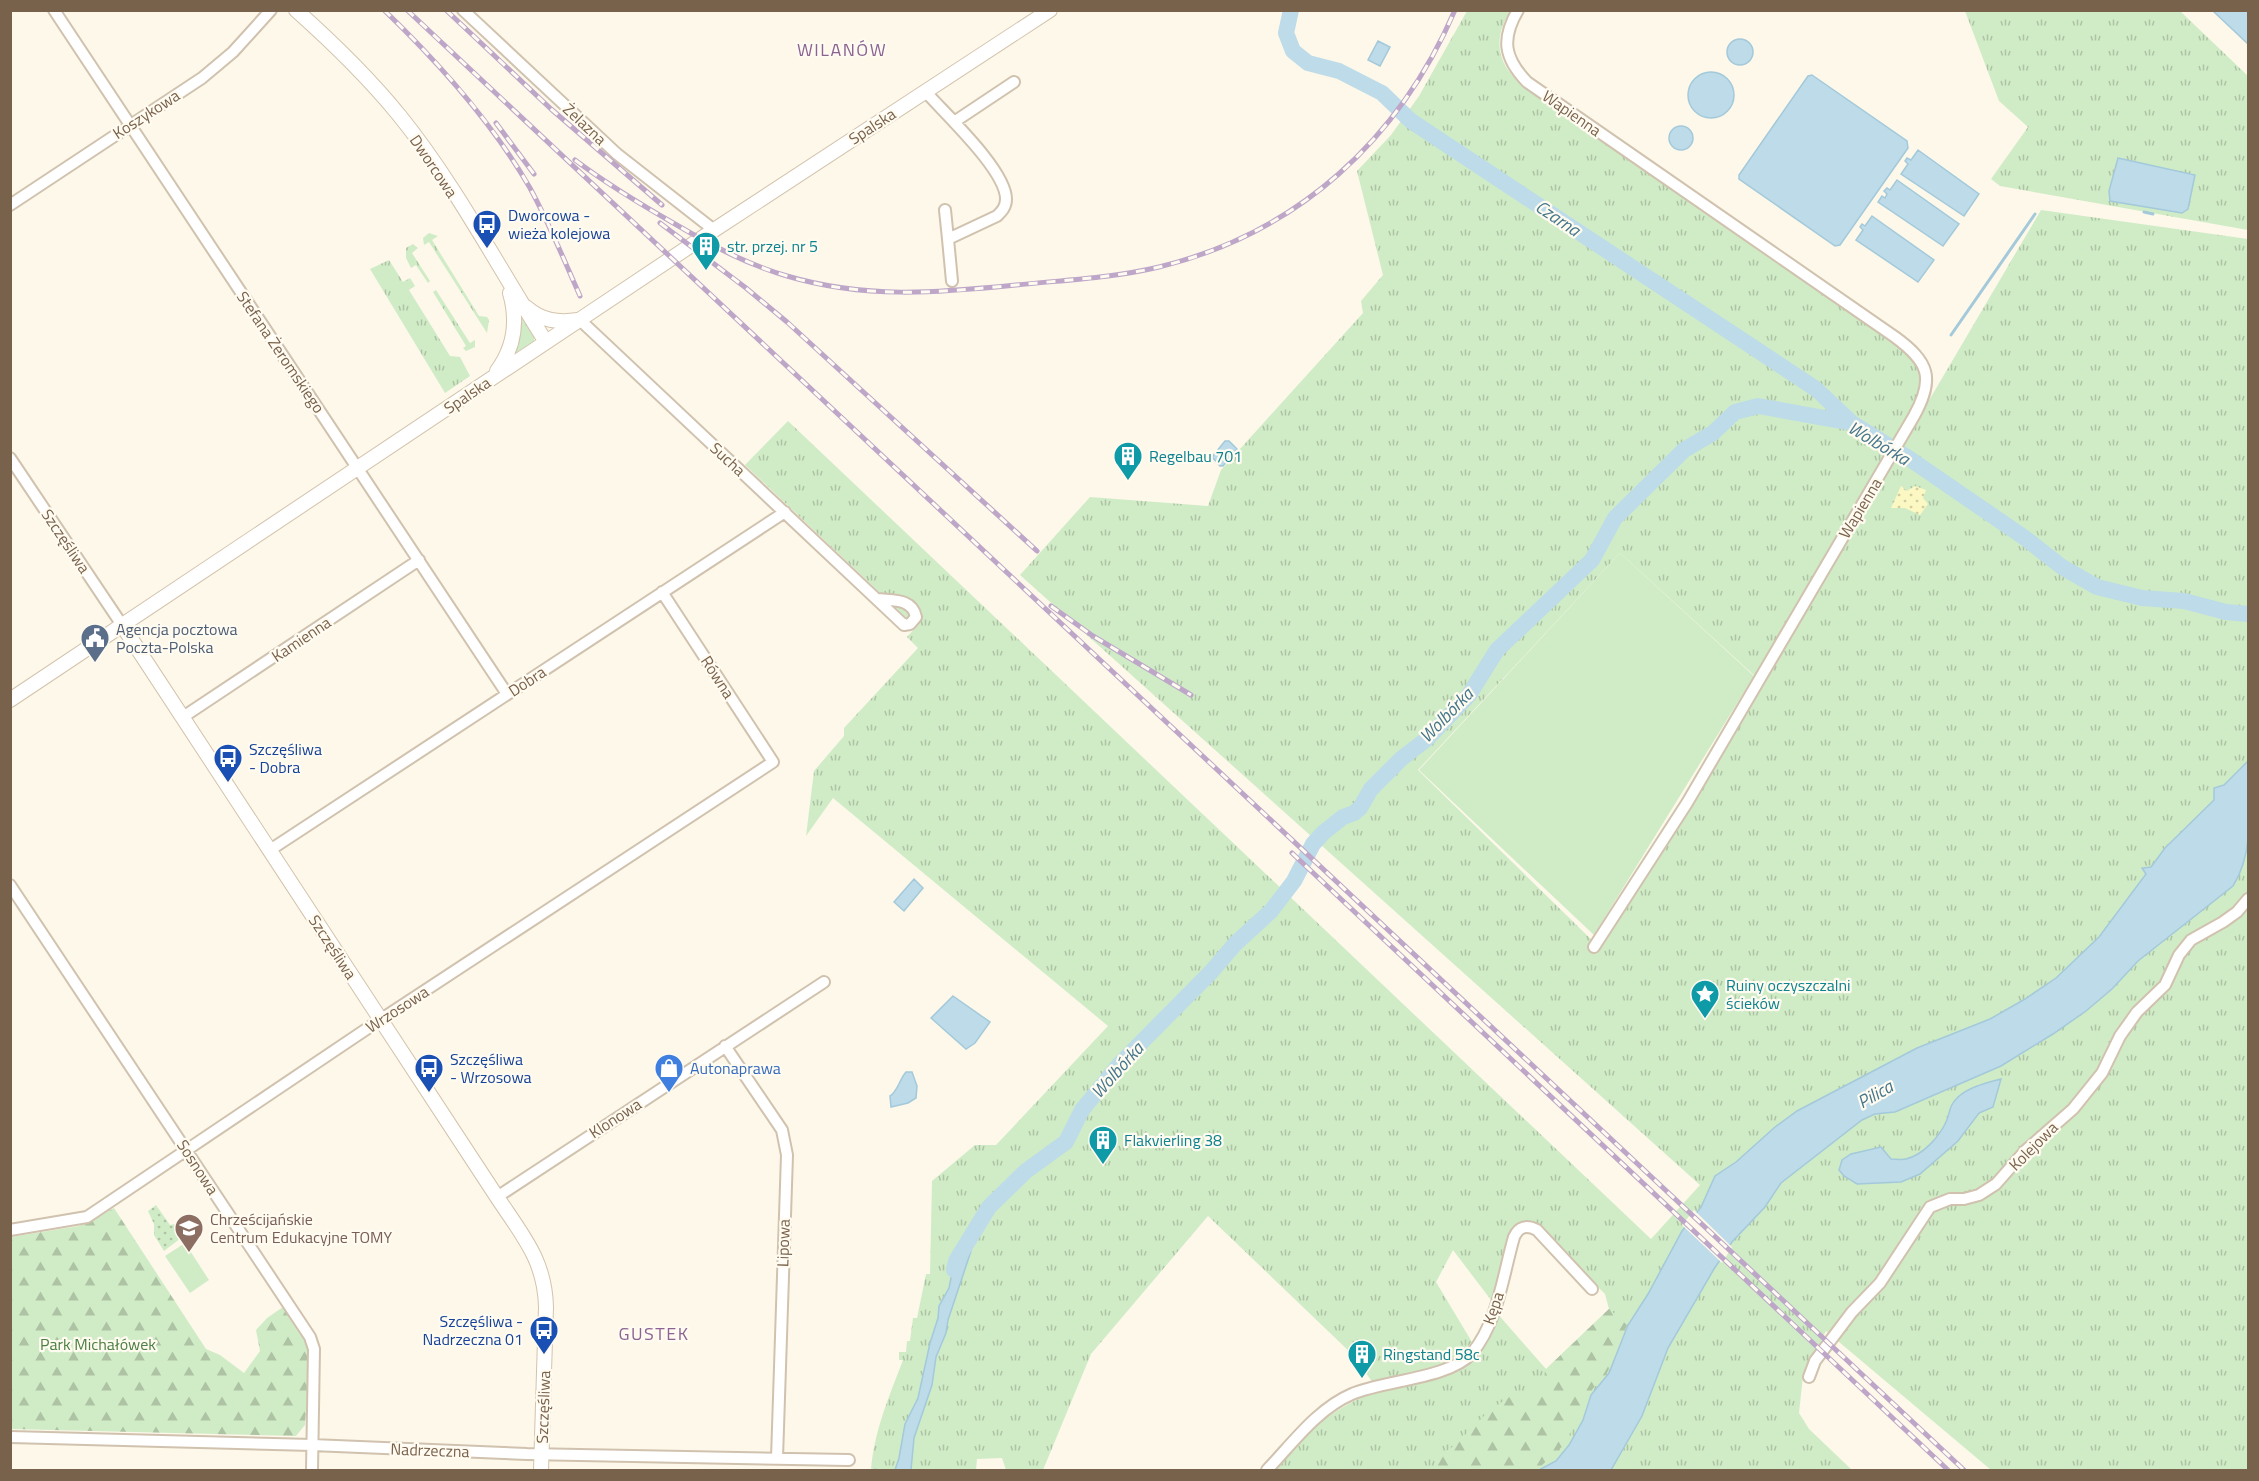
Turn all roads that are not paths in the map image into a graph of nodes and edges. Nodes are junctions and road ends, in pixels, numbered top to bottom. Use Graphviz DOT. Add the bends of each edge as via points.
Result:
graph roads {
  1 [pos="54,10"];
  2 [pos="271,10"];
  3 [pos="296,10"];
  4 [pos="463,10"];
  5 [pos="1050,10"];
  6 [pos="1518,10"];
  7 [pos="1014,82"];
  8 [pos="925,91"];
  9 [pos="954,122"];
  10 [pos="130,124"];
  11 [pos="10,205"];
  12 [pos="945,210"];
  13 [pos="714,230"];
  14 [pos="948,239"];
  15 [pos="507,279"];
  16 [pos="952,281"];
  17 [pos="520,302"];
  18 [pos="580,320"];
  19 [pos="546,342"];
  20 [pos="491,379"];
  21 [pos="10,458"];
  22 [pos="358,468"];
  23 [pos="784,512"];
  24 [pos="419,560"];
  25 [pos="662,592"];
  26 [pos="877,598"];
  27 [pos="122,625"];
  28 [pos="507,694"];
  29 [pos="10,700"];
  30 [pos="183,717"];
  31 [pos="773,762"];
  32 [pos="270,850"];
  33 [pos="10,885"];
  34 [pos="2248,899"];
  35 [pos="1594,947"];
  36 [pos="824,982"];
  37 [pos="381,1020"];
  38 [pos="726,1046"];
  39 [pos="187,1149"];
  40 [pos="497,1197"];
  41 [pos="10,1230"];
  42 [pos="1592,1289"];
  43 [pos="1809,1377"];
  44 [pos="10,1437"];
  45 [pos="312,1445"];
  46 [pos="541,1454"];
  47 [pos="777,1458"];
  48 [pos="849,1460"];
  49 [pos="312,1470"];
  50 [pos="541,1470"];
  51 [pos="1268,1470"];
  1 -- 10 [label="street, Stefana Żeromskiego"];
  2 -- 10 [label="street, Koszykowa" via="202,78"];
  3 -- 15 [label="street, Dworcowa" via="352,62 399,115 445,179"];
  4 -- 13 [label="street, Żelazna" via="617,154"];
  5 -- 8 [label="street, Spalska"];
  6 -- 35 [label="street, Wapienna" via="1506,41 1510,59 1527,82 1915,352 1927,377 1924,397 1914,416 1687,803"];
  7 -- 9 [label="street"];
  8 -- 9 [label="street"];
  8 -- 13 [label="street, Spalska"];
  9 -- 14 [label="street" via="982,153 1006,198 997,216"];
  10 -- 11 [label="street, Koszykowa"];
  10 -- 22 [label="street, Stefana Żeromskiego"];
  12 -- 14 [label="street"];
  13 -- 18 [label="street, Spalska"];
  14 -- 16 [label="street"];
  15 -- 17 [label="street, Dworcowa"];
  15 -- 20 [label="street" via="514,330 507,356"];
  17 -- 18 [label="street" via="546,319"];
  17 -- 19 [label="street, Dworcowa"];
  18 -- 19 [label="street, Spalska"];
  18 -- 23 [label="street, Sucha"];
  19 -- 20 [label="street, Spalska"];
  20 -- 22 [label="street, Spalska"];
  21 -- 27 [label="street, Szczęśliwa"];
  22 -- 24 [label="street, Stefana Żeromskiego"];
  22 -- 27 [label="street, Spalska"];
  23 -- 25 [label="street, Dobra"];
  23 -- 26 [label="street, Sucha"];
  24 -- 28 [label="street, Stefana Żeromskiego"];
  24 -- 30 [label="street, Kamienna"];
  25 -- 28 [label="street, Dobra"];
  25 -- 31 [label="street, Równa"];
  27 -- 29 [label="street, Spalska"];
  27 -- 30 [label="street, Szczęśliwa"];
  28 -- 32 [label="street, Dobra"];
  30 -- 32 [label="street, Szczęśliwa"];
  31 -- 37 [label="street, Wrzosowa"];
  32 -- 37 [label="street, Szczęśliwa"];
  33 -- 39 [label="street, Sosnowa"];
  34 -- 43 [label="street, Kolejowa" via="2237,912 2191,940 2165,985 2137,1012 2120,1036 2102,1073 2073,1109 2025,1150 1996,1184 1979,1195 1950,1199 1930,1207 1880,1283 1815,1360"];
  36 -- 38 [label="street, Klonowa"];
  37 -- 39 [label="street, Wrzosowa"];
  37 -- 40 [label="street, Szczęśliwa"];
  38 -- 40 [label="street, Klonowa"];
  38 -- 47 [label="street, Lipowa" via="786,1141"];
  39 -- 41 [label="street, Wrzosowa" via="87,1217"];
  39 -- 45 [label="street, Sosnowa" via="310,1337 314,1349"];
  40 -- 46 [label="street, Szczęśliwa" via="530,1246 546,1285"];
  42 -- 51 [label="street, Kępa" via="1537,1230 1522,1227 1514,1237 1488,1326 1472,1353 1446,1369 1352,1394 1324,1411"];
  44 -- 45 [label="street, Nadrzeczna"];
  45 -- 46 [label="street, Nadrzeczna"];
  45 -- 49 [label="street, Sosnowa"];
  46 -- 47 [label="street, Nadrzeczna"];
  46 -- 50 [label="street, Szczęśliwa"];
  47 -- 48 [label="street, Nadrzeczna"];
}
